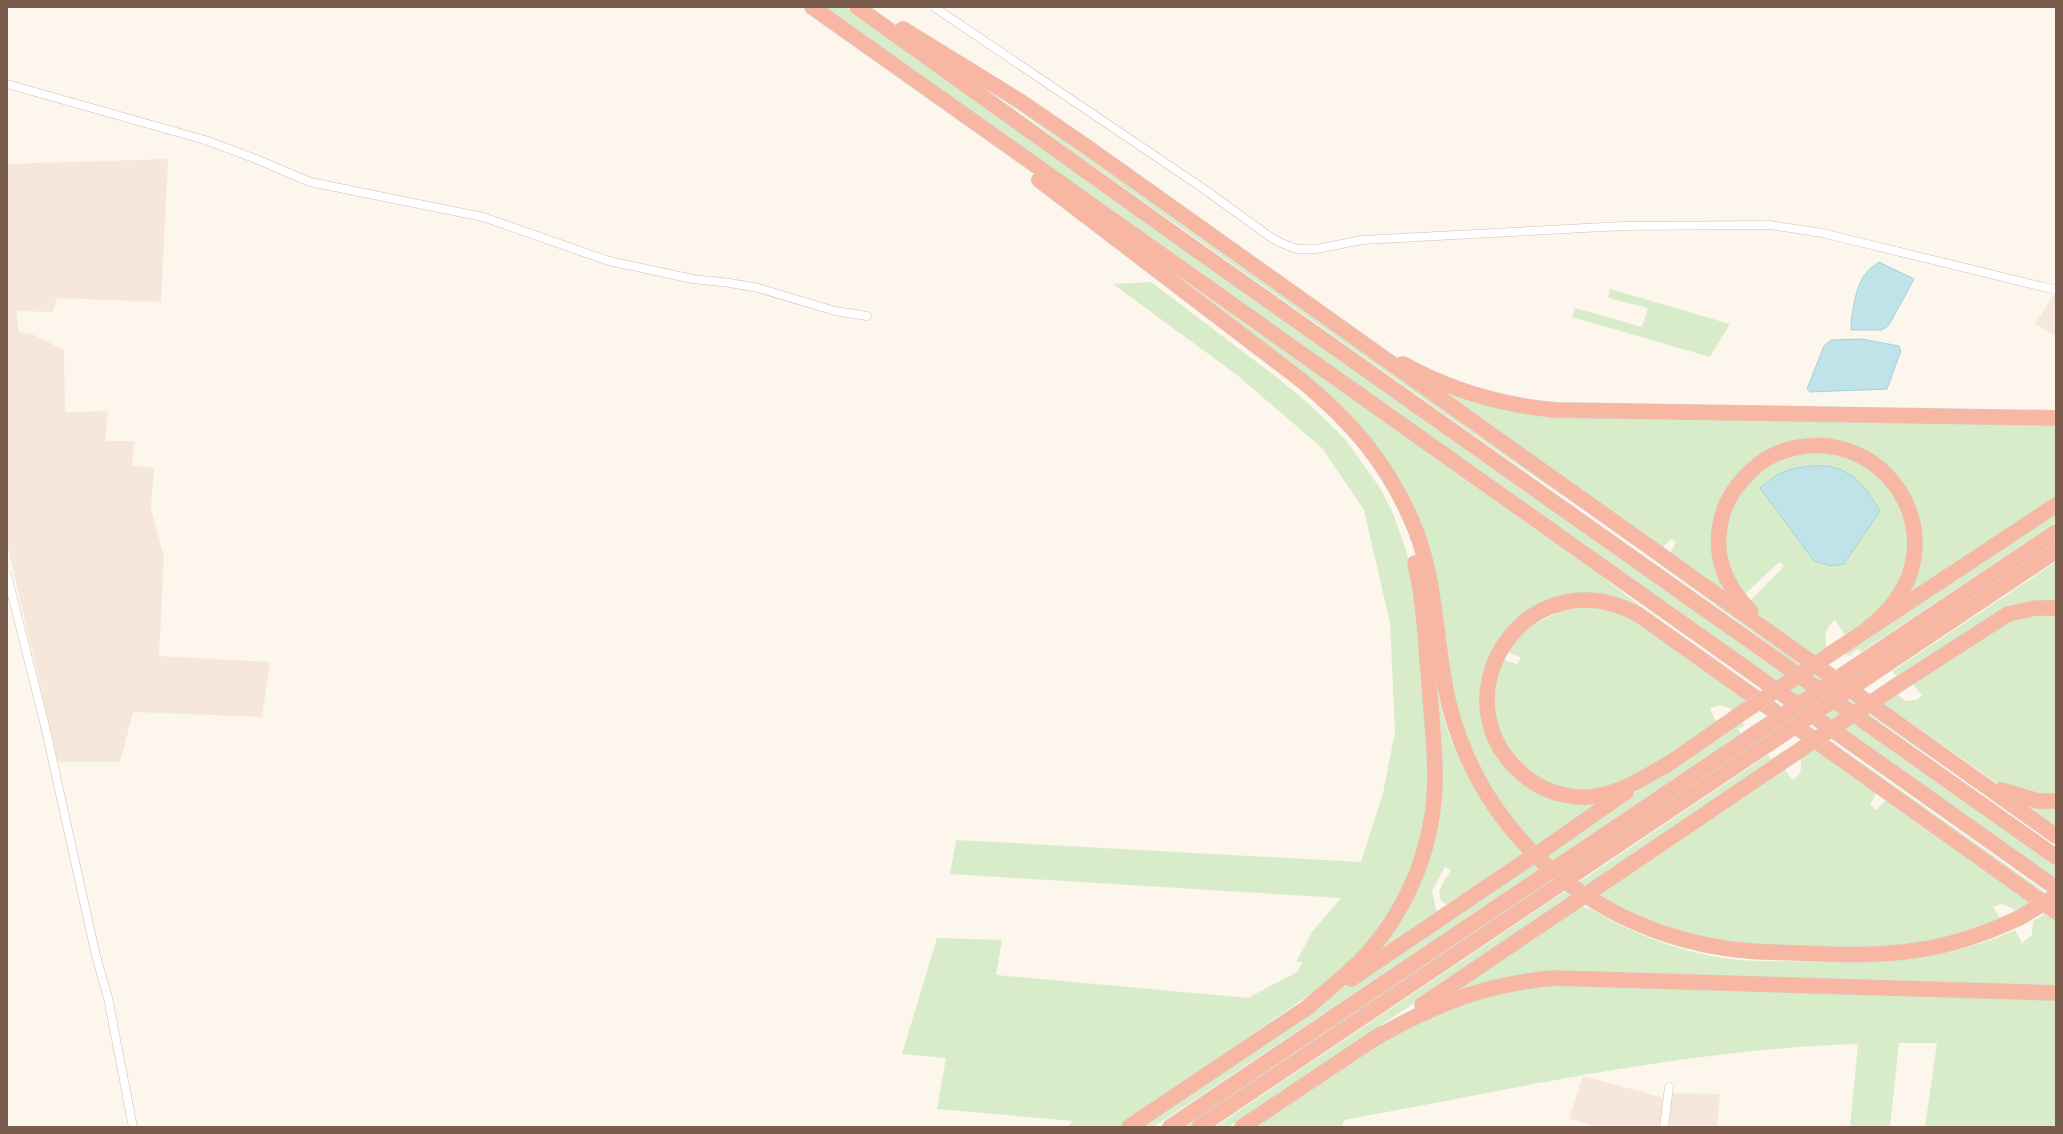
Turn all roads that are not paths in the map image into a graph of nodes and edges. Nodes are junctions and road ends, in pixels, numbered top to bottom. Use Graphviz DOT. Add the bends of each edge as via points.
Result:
graph roads {
  1 [pos="812,7"];
  2 [pos="858,7"];
  3 [pos="866,7"];
  4 [pos="934,7"];
  5 [pos="7,84"];
  6 [pos="966,116"];
  7 [pos="2056,290"];
  8 [pos="866,316"];
  9 [pos="1355,338"];
  10 [pos="2056,418"];
  11 [pos="1379,460"];
  12 [pos="2056,505"];
  13 [pos="2056,532"];
  14 [pos="2056,551"];
  15 [pos="7,575"];
  16 [pos="2056,608"];
  17 [pos="1866,630"];
  18 [pos="1780,641"];
  19 [pos="1673,761"];
  20 [pos="1964,771"];
  21 [pos="2056,801"];
  22 [pos="2056,836"];
  23 [pos="2056,857"];
  24 [pos="2056,888"];
  25 [pos="2056,896"];
  26 [pos="2056,912"];
  27 [pos="2056,993"];
  28 [pos="1303,1011"];
  29 [pos="1372,1040"];
  30 [pos="1668,1087"];
  31 [pos="133,1127"];
  32 [pos="1129,1127"];
  33 [pos="1170,1127"];
  34 [pos="1199,1127"];
  35 [pos="1242,1127"];
  36 [pos="1664,1127"];
  1 -- 6 [label="highway"];
  2 -- 23 [label="highway"];
  3 -- 9 [label="highway" via="1020,101"];
  4 -- 7 [label="street" via="1204,188 1269,236 1297,249 1316,249 1362,240 1623,226 1770,225 1822,234"];
  5 -- 8 [label="street" via="205,140 310,182 482,217 609,261 693,279 758,288 835,312"];
  6 -- 11 [label="highway" via="992,145 1322,397 1355,429"];
  6 -- 24 [label="highway"];
  9 -- 10 [label="highway" via="1454,389 1493,401 1533,408"];
  9 -- 18 [label="highway"];
  11 -- 25 [label="highway, bridge" via="1407,511 1423,553 1433,599 1449,706 1474,772 1508,824 1543,863 1572,887 1614,914 1650,930 1689,942 1739,951 1875,954 1918,950 1972,938 2019,918"];
  11 -- 28 [label="highway" via="1400,513 1418,576 1434,762 1432,811 1419,868 1395,916 1360,961"];
  12 -- 17 [label="highway"];
  13 -- 33 [label="highway, bridge"];
  14 -- 34 [label="highway, bridge"];
  15 -- 31 [label="street" via="108,998"];
  16 -- 29 [label="highway, bridge" via="2035,608 2008,614 1791,756"];
  17 -- 18 [label="highway" via="1896,600 1907,580 1915,547 1910,512 1892,480 1877,466 1848,450 1809,445 1780,452 1758,464 1740,481 1728,501 1719,534 1720,554 1727,582 1743,604"];
  17 -- 19 [label="highway, bridge"];
  18 -- 20 [label="highway"];
  19 -- 26 [label="highway" via="1618,791 1600,796 1568,795 1542,788 1532,782 1520,773 1502,751 1495,739 1489,718 1491,673 1505,642 1531,617 1556,604 1593,600 1626,608"];
  19 -- 28 [label="highway, bridge"];
  20 -- 21 [label="highway" via="2007,793 2038,802"];
  20 -- 22 [label="highway"];
  27 -- 29 [label="highway" via="1554,978 1509,983 1475,992 1427,1010"];
  28 -- 32 [label="highway"];
  29 -- 35 [label="highway"];
  30 -- 36 [label="street"];
}
